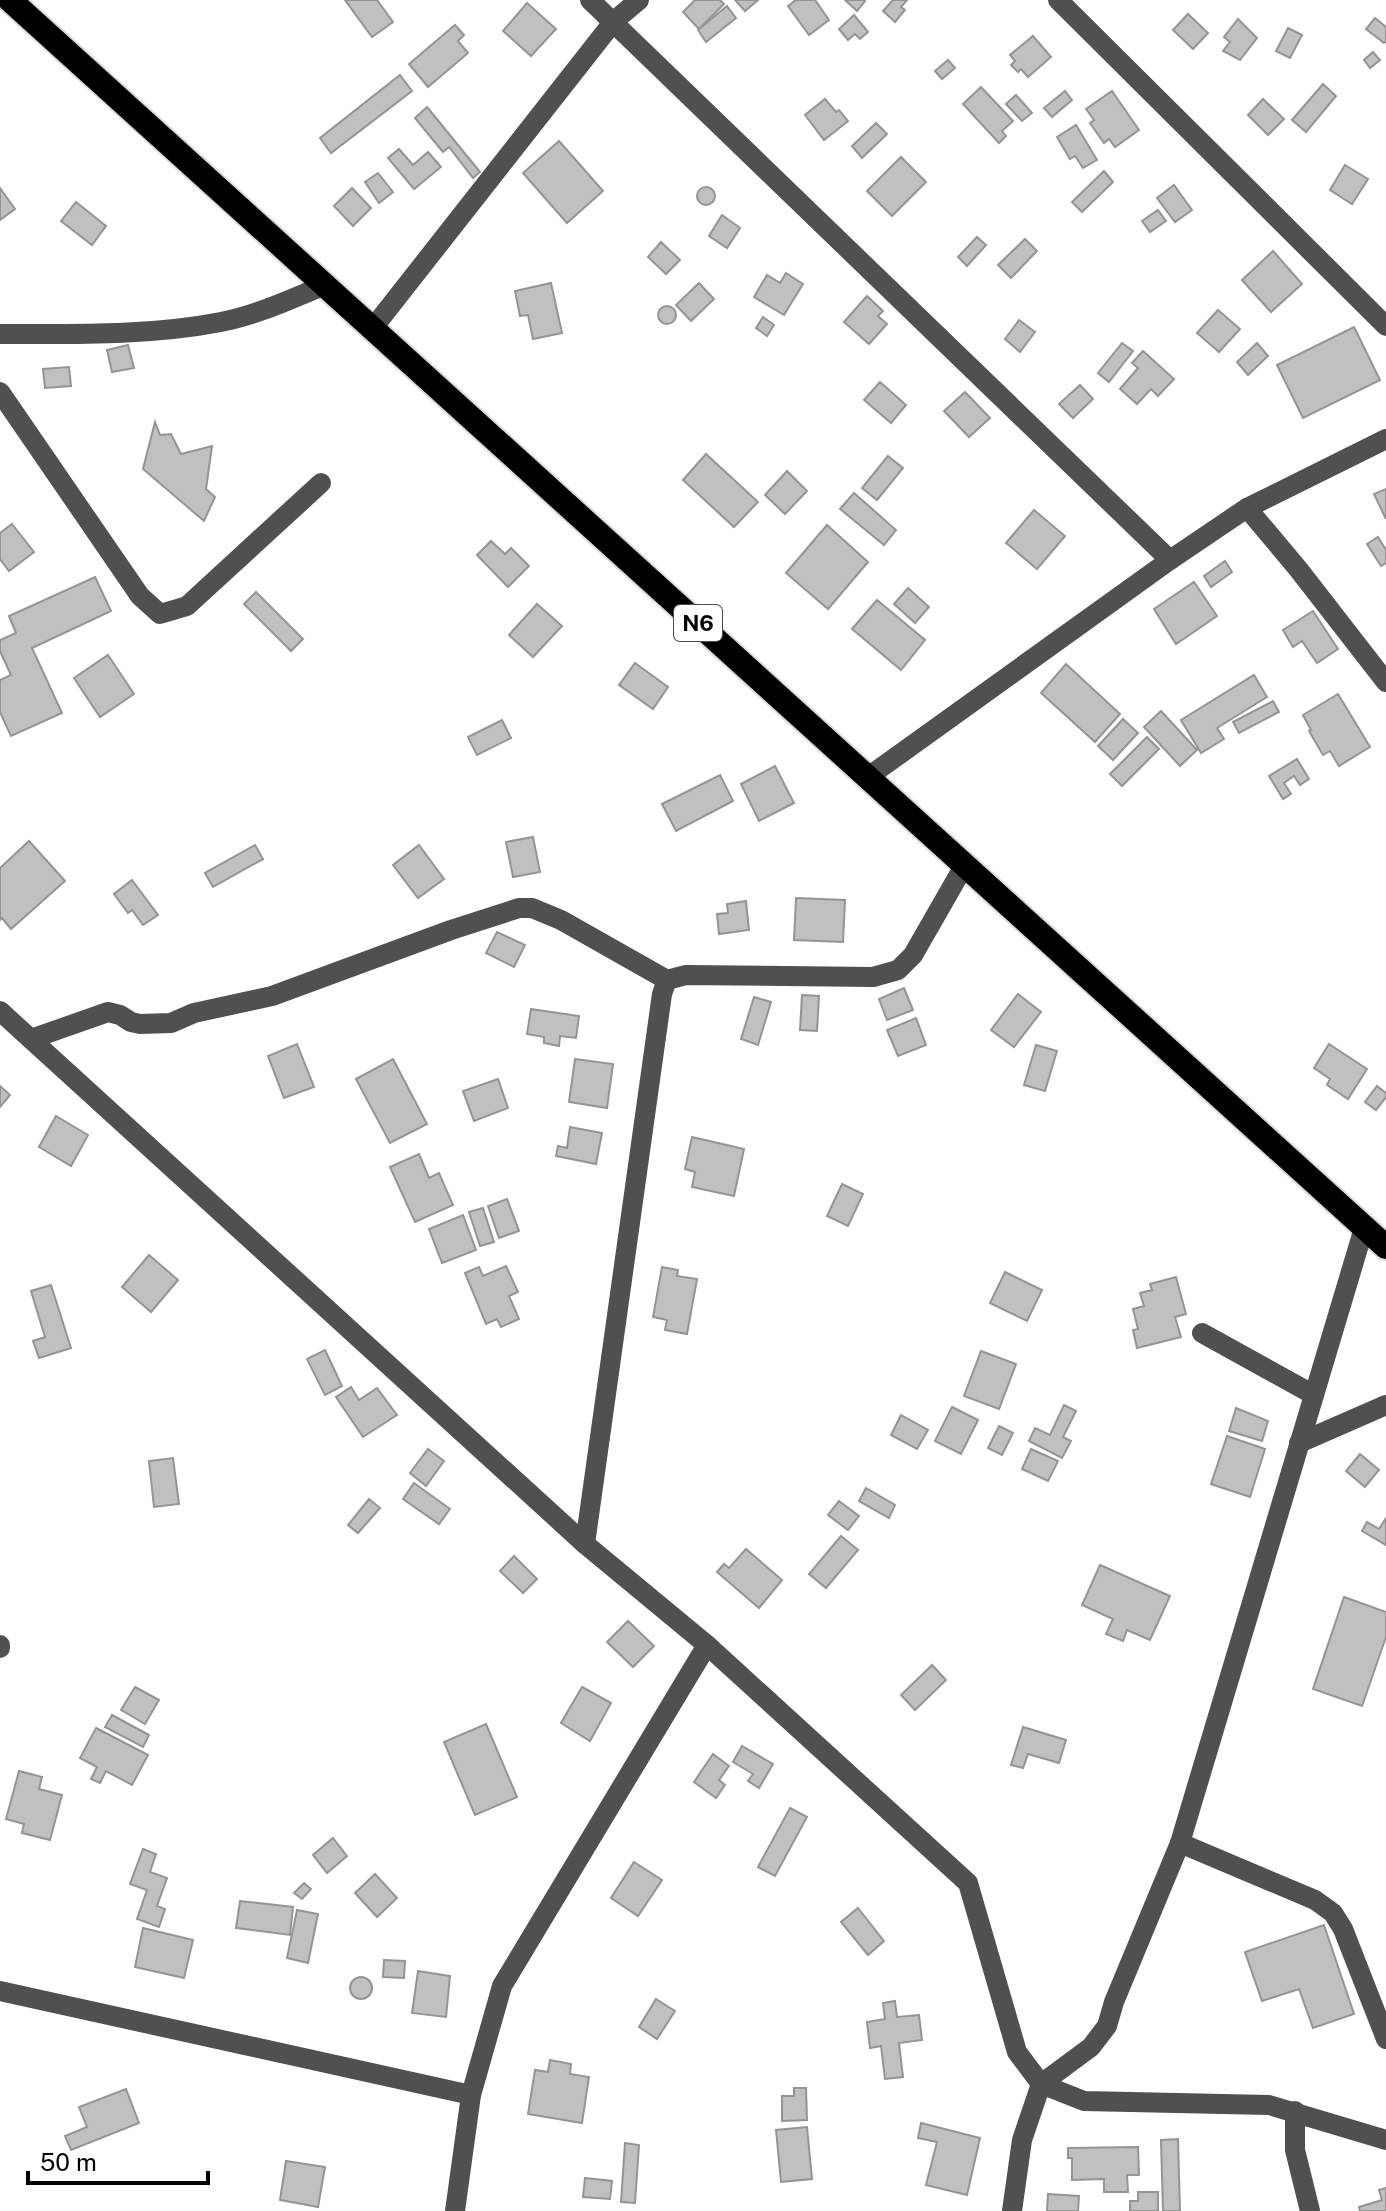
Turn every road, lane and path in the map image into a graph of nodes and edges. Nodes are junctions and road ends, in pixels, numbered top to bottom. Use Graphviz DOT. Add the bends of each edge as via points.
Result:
graph roads {
  1 [pos="10,0"];
  2 [pos="590,0"];
  3 [pos="639,0"];
  4 [pos="1058,0"];
  5 [pos="614,21"];
  6 [pos="325,285"];
  7 [pos="1386,326"];
  8 [pos="373,328"];
  9 [pos="0,334"];
  10 [pos="0,392"];
  11 [pos="1386,439"];
  12 [pos="321,483"];
  13 [pos="1247,508"];
  14 [pos="1170,560"];
  15 [pos="1386,682"];
  16 [pos="868,777"];
  17 [pos="964,866"];
  18 [pos="667,980"];
  19 [pos="0,1011"];
  20 [pos="31,1039"];
  21 [pos="1364,1228"];
  22 [pos="1386,1247"];
  23 [pos="1202,1333"];
  24 [pos="1314,1395"];
  25 [pos="1386,1405"];
  26 [pos="1299,1443"];
  27 [pos="585,1544"];
  28 [pos="707,1645"];
  29 [pos="1180,1843"];
  30 [pos="0,1991"];
  31 [pos="1386,2039"];
  32 [pos="1041,2084"];
  33 [pos="471,2095"];
  34 [pos="1295,2111"];
  35 [pos="1386,2140"];
  36 [pos="455,2211"];
  37 [pos="1012,2211"];
  38 [pos="1310,2211"];
  1 -- 6 [label="highway, N6"];
  2 -- 5 [label="street"];
  3 -- 5 [label="street"];
  4 -- 7 [label="street"];
  5 -- 8 [label="street"];
  5 -- 14 [label="street"];
  6 -- 8 [label="highway, N6"];
  6 -- 9 [label="street" via="220,322 158,330"];
  8 -- 16 [label="highway, N6"];
  10 -- 12 [label="street" via="140,596 160,614 187,606"];
  11 -- 13 [label="street"];
  13 -- 14 [label="street"];
  13 -- 15 [label="street"];
  14 -- 16 [label="street"];
  16 -- 17 [label="highway, N6"];
  17 -- 18 [label="street" via="913,955 898,970 873,977 686,975"];
  17 -- 21 [label="highway, N6"];
  18 -- 20 [label="street" via="561,920 519,908 272,996 171,1023 140,1024 108,1012"];
  18 -- 27 [label="street"];
  19 -- 20 [label="street"];
  20 -- 27 [label="street"];
  21 -- 22 [label="highway, N6"];
  21 -- 24 [label="street"];
  23 -- 24 [label="street"];
  24 -- 26 [label="street"];
  25 -- 26 [label="street"];
  26 -- 29 [label="street"];
  27 -- 28 [label="street"];
  28 -- 32 [label="street" via="968,1883 1017,2052"];
  28 -- 33 [label="street" via="502,1986"];
  29 -- 31 [label="street" via="1315,1900 1333,1913"];
  29 -- 32 [label="street" via="1107,2026 1091,2047"];
  30 -- 33 [label="street"];
  32 -- 34 [label="street" via="1084,2101 1269,2105"];
  32 -- 37 [label="street" via="1022,2140"];
  33 -- 36 [label="street"];
  34 -- 35 [label="street"];
  34 -- 38 [label="street" via="1295,2150"];
}
